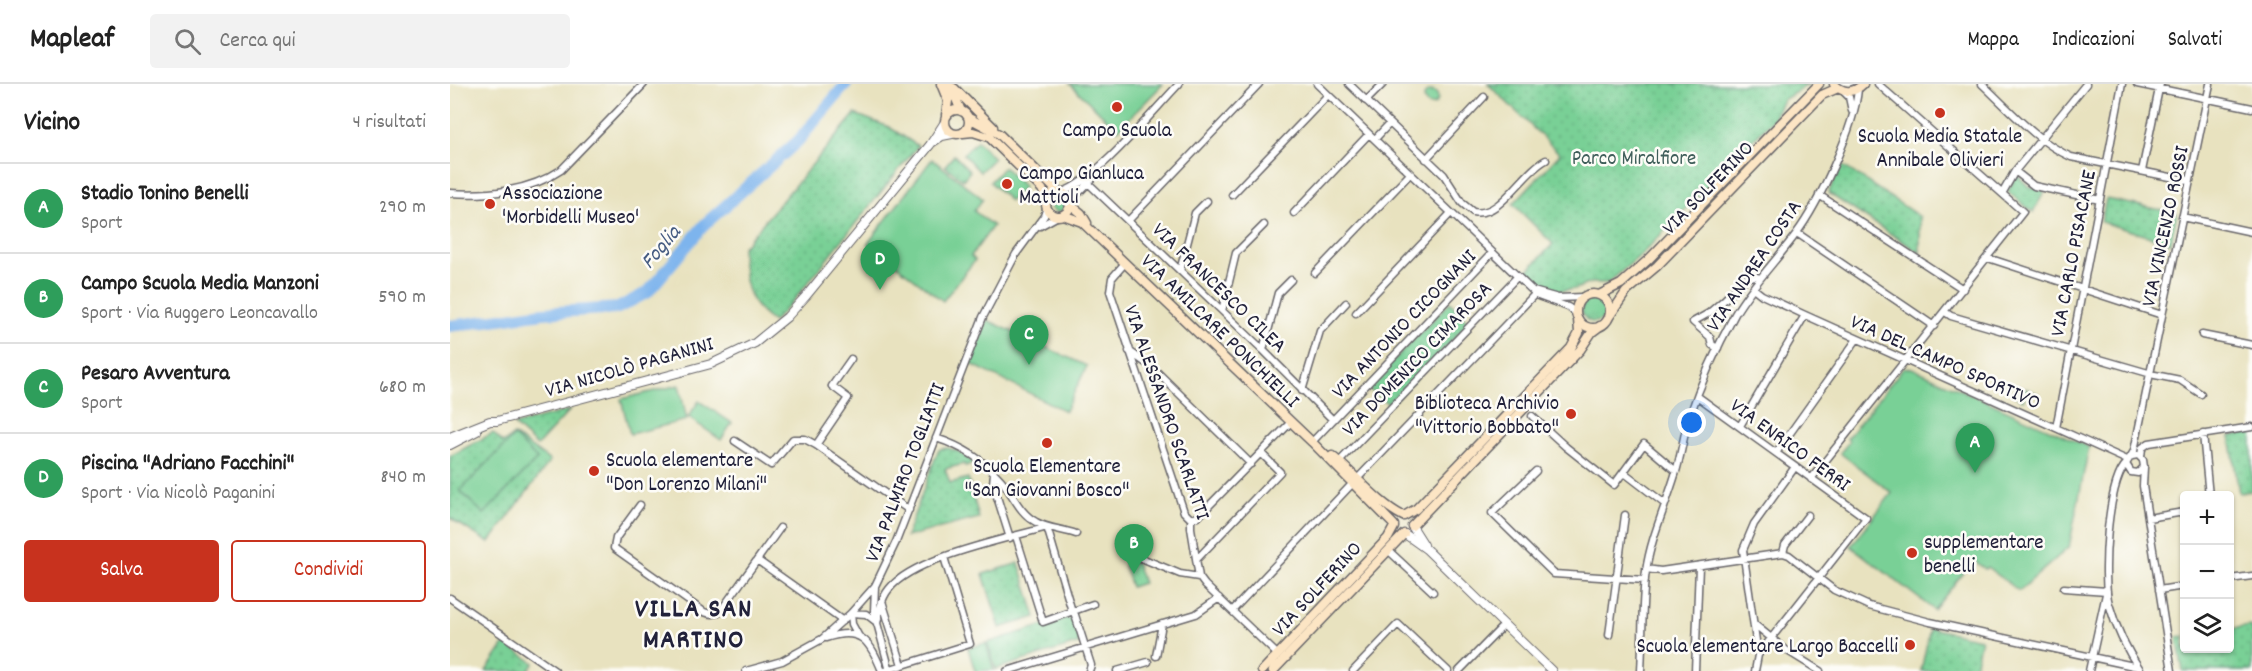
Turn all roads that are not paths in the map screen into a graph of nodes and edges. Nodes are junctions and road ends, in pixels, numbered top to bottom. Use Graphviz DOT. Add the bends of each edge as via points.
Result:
graph roads {
  1 [pos="644,84"];
  2 [pos="944,84"];
  3 [pos="1179,84"];
  4 [pos="1259,84"];
  5 [pos="1317,84"];
  6 [pos="1349,84"];
  7 [pos="1383,84"];
  8 [pos="1819,84"];
  9 [pos="1878,84"];
  10 [pos="1983,84"];
  11 [pos="2086,84"];
  12 [pos="2122,84"];
  13 [pos="2137,84"];
  14 [pos="2210,84"];
  15 [pos="1860,86"];
  16 [pos="2159,86"];
  17 [pos="1838,88"];
  18 [pos="1328,94"];
  19 [pos="1484,97"];
  20 [pos="2207,98"];
  21 [pos="1366,101"];
  22 [pos="2252,108"];
  23 [pos="961,111"];
  24 [pos="1852,115"];
  25 [pos="969,118"];
  26 [pos="945,119"];
  27 [pos="1389,124"];
  28 [pos="963,133"];
  29 [pos="952,134"];
  30 [pos="999,134"];
  31 [pos="1369,134"];
  32 [pos="2041,139"];
  33 [pos="1375,140"];
  34 [pos="930,145"];
  35 [pos="1426,159"];
  36 [pos="1546,160"];
  37 [pos="2106,164"];
  38 [pos="2014,171"];
  39 [pos="2142,171"];
  40 [pos="1410,174"];
  41 [pos="1087,181"];
  42 [pos="2190,181"];
  43 [pos="1060,192"];
  44 [pos="2003,192"];
  45 [pos="450,194"];
  46 [pos="1232,195"];
  47 [pos="1819,195"];
  48 [pos="2100,200"];
  49 [pos="1208,201"];
  50 [pos="1047,203"];
  51 [pos="1071,203"];
  52 [pos="1294,213"];
  53 [pos="1451,213"];
  54 [pos="1060,215"];
  55 [pos="2182,217"];
  56 [pos="1128,221"];
  57 [pos="1264,225"];
  58 [pos="1034,230"];
  59 [pos="2252,232"];
  60 [pos="1797,233"];
  61 [pos="1105,243"];
  62 [pos="1492,253"];
  63 [pos="1988,258"];
  64 [pos="1125,264"];
  65 [pos="1180,271"];
  66 [pos="1315,273"];
  67 [pos="1517,277"];
  68 [pos="1760,278"];
  69 [pos="1291,280"];
  70 [pos="1753,288"];
  71 [pos="1963,289"];
  72 [pos="2083,289"];
  73 [pos="1534,292"];
  74 [pos="1732,292"];
  75 [pos="1599,295"];
  76 [pos="1583,297"];
  77 [pos="1744,300"];
  78 [pos="1346,303"];
  79 [pos="1222,311"];
  80 [pos="1945,312"];
  81 [pos="1356,313"];
  82 [pos="1805,315"];
  83 [pos="2162,315"];
  84 [pos="1577,316"];
  85 [pos="1609,317"];
  86 [pos="1934,326"];
  87 [pos="1600,327"];
  88 [pos="2202,335"];
  89 [pos="1857,339"];
  90 [pos="2252,345"];
  91 [pos="1718,348"];
  92 [pos="1263,350"];
  93 [pos="1129,351"];
  94 [pos="2070,351"];
  95 [pos="851,359"];
  96 [pos="1905,361"];
  97 [pos="1562,370"];
  98 [pos="2150,374"];
  99 [pos="1302,391"];
  100 [pos="2201,394"];
  101 [pos="1697,396"];
  102 [pos="1534,418"];
  103 [pos="1333,420"];
  104 [pos="497,421"];
  105 [pos="1291,422"];
  106 [pos="1740,426"];
  107 [pos="2252,427"];
  108 [pos="2056,428"];
  109 [pos="2138,434"];
  110 [pos="2203,434"];
  111 [pos="450,437"];
  112 [pos="936,438"];
  113 [pos="735,441"];
  114 [pos="1312,442"];
  115 [pos="2149,443"];
  116 [pos="450,444"];
  117 [pos="1489,444"];
  118 [pos="816,445"];
  119 [pos="1261,453"];
  120 [pos="1776,453"];
  121 [pos="2141,457"];
  122 [pos="2128,460"];
  123 [pos="1339,462"];
  124 [pos="1251,464"];
  125 [pos="1795,467"];
  126 [pos="2144,467"];
  127 [pos="1536,471"];
  128 [pos="1676,471"];
  129 [pos="994,473"];
  130 [pos="2133,473"];
  131 [pos="1622,475"];
  132 [pos="1811,478"];
  133 [pos="2118,480"];
  134 [pos="1355,481"];
  135 [pos="2143,486"];
  136 [pos="2209,491"];
  137 [pos="1665,504"];
  138 [pos="640,505"];
  139 [pos="909,510"];
  140 [pos="2180,513"];
  141 [pos="1625,515"];
  142 [pos="1808,515"];
  143 [pos="1403,516"];
  144 [pos="2148,518"];
  145 [pos="1191,519"];
  146 [pos="1036,522"];
  147 [pos="1394,526"];
  148 [pos="1412,526"];
  149 [pos="1047,527"];
  150 [pos="780,528"];
  151 [pos="1025,534"];
  152 [pos="1076,534"];
  153 [pos="1404,534"];
  154 [pos="1012,537"];
  155 [pos="1426,549"];
  156 [pos="1122,550"];
  157 [pos="1388,550"];
  158 [pos="1783,554"];
  159 [pos="944,557"];
  160 [pos="1197,559"];
  161 [pos="1744,559"];
  162 [pos="757,560"];
  163 [pos="1699,566"];
  164 [pos="1646,569"];
  165 [pos="2252,576"];
  166 [pos="1199,577"];
  167 [pos="1616,577"];
  168 [pos="1819,578"];
  169 [pos="2234,578"];
  170 [pos="1645,579"];
  171 [pos="875,586"];
  172 [pos="2180,587"];
  173 [pos="2064,588"];
  174 [pos="2159,590"];
  175 [pos="2107,591"];
  176 [pos="1433,592"];
  177 [pos="450,598"];
  178 [pos="1219,598"];
  179 [pos="882,600"];
  180 [pos="1094,604"];
  181 [pos="1232,610"];
  182 [pos="1073,612"];
  183 [pos="851,613"];
  184 [pos="843,621"];
  185 [pos="877,624"];
  186 [pos="1162,624"];
  187 [pos="1754,624"];
  188 [pos="1504,625"];
  189 [pos="858,635"];
  190 [pos="1609,635"];
  191 [pos="1771,638"];
  192 [pos="822,639"];
  193 [pos="1086,647"];
  194 [pos="1278,654"];
  195 [pos="1758,655"];
  196 [pos="1156,656"];
  197 [pos="2092,657"];
  198 [pos="1149,662"];
  199 [pos="902,665"];
  200 [pos="2139,669"];
  201 [pos="887,670"];
  202 [pos="555,671"];
  203 [pos="746,671"];
  204 [pos="1007,671"];
  205 [pos="1089,671"];
  206 [pos="1118,671"];
  207 [pos="1262,671"];
  208 [pos="1273,671"];
  209 [pos="1353,671"];
  210 [pos="1448,671"];
  211 [pos="1459,671"];
  212 [pos="1551,671"];
  213 [pos="1641,671"];
  214 [pos="1695,671"];
  215 [pos="1755,671"];
  216 [pos="1820,671"];
  217 [pos="2089,671"];
  218 [pos="2172,671"];
  1 -- 45 [label="street" via="561,170 548,178 501,191"];
  2 -- 23 [label="main road, VIA AMILCARE PONCHIELLI"];
  2 -- 26 [label="main road" via="948,101"];
  2 -- 30 [label="main road" via="955,89"];
  3 -- 41 [label="street"];
  4 -- 56 [label="street"];
  5 -- 18 [label="street, VIA DOMENICO CIMAROSA"];
  6 -- 21 [label="street"];
  7 -- 21 [label="street"];
  8 -- 75 [label="main road, VIA SOLFERINO" via="1649,259 1621,284"];
  9 -- 44 [label="street"];
  10 -- 32 [label="street"];
  11 -- 32 [label="street"];
  12 -- 37 [label="street, VIA CARLO PISACANE"];
  13 -- 16 [label="street"];
  14 -- 20 [label="street, VIA VINCENZO ROSSI"];
  15 -- 17 [label="main road"];
  15 -- 24 [label="street, VIA ANDREA COSTA"];
  16 -- 20 [label="street"];
  16 -- 39 [label="street"];
  17 -- 24 [label="street" via="1851,103"];
  17 -- 85 [label="main road, VIA SOLFERINO" via="1822,94 1657,266 1626,292"];
  18 -- 31 [label="street, VIA DOMENICO CIMAROSA"];
  18 -- 46 [label="street"];
  19 -- 35 [label="street"];
  20 -- 22 [label="street"];
  20 -- 42 [label="street, VIA VINCENZO ROSSI"];
  21 -- 27 [label="street"];
  23 -- 25 [label="main road, VIA AMILCARE PONCHIELLI"];
  23 -- 26 [label="main road" via="954,110"];
  24 -- 47 [label="street, VIA ANDREA COSTA"];
  25 -- 28 [label="main road" via="969,127"];
  25 -- 30 [label="main road, VIA AMILCARE PONCHIELLI"];
  26 -- 29 [label="main road" via="946,129"];
  26 -- 34 [label="street, VIA NICOLÒ PAGANINI"];
  27 -- 33 [label="street"];
  27 -- 35 [label="street"];
  28 -- 29 [label="main road, VIA AMILCARE PONCHIELLI"];
  28 -- 50 [label="main road, VIA AMILCARE PONCHIELLI" via="989,137 1042,189"];
  29 -- 34 [label="street, VIA NICOLÒ PAGANINI"];
  30 -- 43 [label="main road, VIA AMILCARE PONCHIELLI"];
  31 -- 33 [label="street, VIA DOMENICO CIMAROSA"];
  31 -- 52 [label="street"];
  32 -- 37 [label="street" via="2071,157"];
  32 -- 38 [label="street"];
  33 -- 40 [label="street, VIA DOMENICO CIMAROSA"];
  34 -- 104 [label="street, VIA NICOLÒ PAGANINI" via="806,296 755,343 681,374"];
  35 -- 36 [label="street" via="1444,175 1467,209 1479,214 1498,206 1535,166"];
  37 -- 39 [label="street"];
  37 -- 48 [label="street, VIA CARLO PISACANE"];
  38 -- 44 [label="street"];
  38 -- 48 [label="street" via="2034,186"];
  39 -- 42 [label="street"];
  40 -- 53 [label="street, VIA DOMENICO CIMAROSA"];
  40 -- 66 [label="street"];
  41 -- 43 [label="street"];
  41 -- 51 [label="street"];
  41 -- 56 [label="street, VIA FRANCESCO CILEA"];
  42 -- 55 [label="street, VIA VINCENZO ROSSI"];
  43 -- 50 [label="main road" via="1051,194"];
  43 -- 51 [label="main road, VIA AMILCARE PONCHIELLI"];
  44 -- 63 [label="street" via="2023,212"];
  47 -- 60 [label="street, VIA ANDREA COSTA"];
  47 -- 71 [label="street"];
  48 -- 72 [label="street, VIA CARLO PISACANE"];
  49 -- 65 [label="street" via="1195,213"];
  50 -- 54 [label="main road, VIA AMILCARE PONCHIELLI" via="1051,213"];
  50 -- 58 [label="street, VIA PALMIRO TOGLIATTI"];
  51 -- 54 [label="main road" via="1068,211"];
  51 -- 61 [label="main road, VIA AMILCARE PONCHIELLI"];
  53 -- 62 [label="street, VIA DOMENICO CIMAROSA"];
  53 -- 81 [label="street"];
  54 -- 58 [label="street, VIA PALMIRO TOGLIATTI"];
  54 -- 61 [label="main road, VIA AMILCARE PONCHIELLI" via="1083,222"];
  55 -- 59 [label="street"];
  55 -- 83 [label="street, VIA VINCENZO ROSSI"];
  56 -- 65 [label="street, VIA FRANCESCO CILEA"];
  57 -- 79 [label="street" via="1236,253"];
  58 -- 112 [label="street, VIA PALMIRO TOGLIATTI" via="1016,254 989,305"];
  60 -- 68 [label="street, VIA ANDREA COSTA"];
  60 -- 86 [label="street"];
  61 -- 64 [label="main road, VIA AMILCARE PONCHIELLI"];
  62 -- 67 [label="street, VIA DOMENICO CIMAROSA"];
  62 -- 103 [label="street, VIA ANTONIO CICOGNANI"];
  63 -- 71 [label="street"];
  63 -- 72 [label="street"];
  64 -- 93 [label="street, VIA ALESSANDRO SCARLATTI" via="1110,284"];
  64 -- 105 [label="main road, VIA AMILCARE PONCHIELLI"];
  65 -- 79 [label="street, VIA FRANCESCO CILEA"];
  67 -- 73 [label="street, VIA DOMENICO CIMAROSA"];
  67 -- 123 [label="street, VIA DOMENICO CIMAROSA"];
  68 -- 70 [label="street, VIA ANDREA COSTA"];
  68 -- 74 [label="street" via="1750,276"];
  69 -- 92 [label="street" via="1278,293"];
  70 -- 77 [label="street, VIA ANDREA COSTA"];
  70 -- 82 [label="street, VIA DEL CAMPO SPORTIVO"];
  71 -- 80 [label="street"];
  72 -- 83 [label="street"];
  72 -- 94 [label="street, VIA CARLO PISACANE"];
  73 -- 76 [label="street, VIA DOMENICO CIMAROSA" via="1558,298"];
  73 -- 84 [label="street, VIA DOMENICO CIMAROSA" via="1543,299 1568,306"];
  73 -- 134 [label="street"];
  74 -- 77 [label="street" via="1742,293"];
  74 -- 91 [label="street" via="1693,322"];
  75 -- 76 [label="main road, VIA SOLFERINO"];
  75 -- 85 [label="main road" via="1608,302"];
  76 -- 84 [label="main road, VIA SOLFERINO"];
  77 -- 91 [label="street, VIA ANDREA COSTA"];
  78 -- 99 [label="street" via="1320,330"];
  79 -- 92 [label="street, VIA FRANCESCO CILEA"];
  80 -- 86 [label="street"];
  80 -- 94 [label="street"];
  82 -- 89 [label="street, VIA DEL CAMPO SPORTIVO"];
  82 -- 106 [label="street"];
  83 -- 98 [label="street, VIA VINCENZO ROSSI"];
  84 -- 87 [label="main road" via="1590,328"];
  84 -- 143 [label="main road, VIA SOLFERINO" via="1579,333 1570,348 1416,509"];
  85 -- 87 [label="main road, VIA SOLFERINO"];
  86 -- 96 [label="street"];
  87 -- 97 [label="main road, VIA SOLFERINO"];
  88 -- 90 [label="street"];
  89 -- 96 [label="street, VIA DEL CAMPO SPORTIVO"];
  89 -- 120 [label="street"];
  91 -- 101 [label="street, VIA ANDREA COSTA"];
  92 -- 99 [label="street, VIA FRANCESCO CILEA"];
  93 -- 124 [label="street" via="1153,368"];
  93 -- 145 [label="street, VIA ALESSANDRO SCARLATTI" via="1184,512"];
  94 -- 98 [label="street"];
  94 -- 108 [label="street, VIA CARLO PISACANE"];
  95 -- 118 [label="street" via="832,386 848,398"];
  96 -- 108 [label="street, VIA DEL CAMPO SPORTIVO"];
  96 -- 132 [label="street"];
  97 -- 102 [label="street" via="1533,405"];
  97 -- 117 [label="main road, VIA SOLFERINO"];
  98 -- 100 [label="street" via="2180,380"];
  98 -- 109 [label="street, VIA VINCENZO ROSSI"];
  99 -- 103 [label="street, VIA FRANCESCO CILEA"];
  101 -- 106 [label="street, VIA ENRICO FERRI"];
  101 -- 128 [label="street, VIA ANDREA COSTA"];
  102 -- 117 [label="street" via="1520,419"];
  102 -- 131 [label="street" via="1614,485"];
  103 -- 114 [label="street, VIA ANTONIO CICOGNANI"];
  104 -- 111 [label="street, VIA NICOLÒ PAGANINI"];
  104 -- 116 [label="street, VIA NICOLÒ PAGANINI"];
  105 -- 114 [label="main road, VIA AMILCARE PONCHIELLI"];
  105 -- 119 [label="street"];
  106 -- 120 [label="street, VIA ENRICO FERRI"];
  107 -- 110 [label="street"];
  108 -- 122 [label="street, VIA DEL CAMPO SPORTIVO"];
  109 -- 115 [label="street"];
  109 -- 122 [label="street, VIA VINCENZO ROSSI"];
  110 -- 115 [label="street"];
  110 -- 136 [label="street"];
  112 -- 129 [label="street" via="968,451"];
  112 -- 139 [label="street, VIA PALMIRO TOGLIATTI"];
  113 -- 118 [label="street" via="771,465 793,439 805,439"];
  114 -- 123 [label="main road, VIA AMILCARE PONCHIELLI"];
  114 -- 134 [label="main road, VIA AMILCARE PONCHIELLI"];
  115 -- 121 [label="street" via="2142,448"];
  117 -- 148 [label="main road, VIA SOLFERINO"];
  118 -- 139 [label="street"];
  119 -- 124 [label="street"];
  119 -- 160 [label="street" via="1280,472"];
  120 -- 125 [label="street, VIA ENRICO FERRI"];
  121 -- 122 [label="street, VIA DEL CAMPO SPORTIVO"];
  121 -- 126 [label="street"];
  122 -- 130 [label="street"];
  122 -- 133 [label="street, VIA VINCENZO ROSSI"];
  123 -- 134 [label="main road, VIA AMILCARE PONCHIELLI"];
  124 -- 145 [label="street" via="1198,517"];
  125 -- 132 [label="street, VIA ENRICO FERRI"];
  125 -- 161 [label="street" via="1754,524 1743,550"];
  126 -- 130 [label="street"];
  126 -- 135 [label="street"];
  127 -- 167 [label="street" via="1492,513 1554,573"];
  128 -- 131 [label="street" via="1644,444"];
  128 -- 137 [label="street, VIA ANDREA COSTA"];
  129 -- 146 [label="street"];
  129 -- 154 [label="street" via="993,484"];
  130 -- 133 [label="street"];
  130 -- 135 [label="street"];
  131 -- 137 [label="street" via="1626,474"];
  132 -- 168 [label="street, VIA ENRICO FERRI" via="1866,518"];
  133 -- 175 [label="street, VIA VINCENZO ROSSI" via="2108,524"];
  134 -- 143 [label="main road, VIA AMILCARE PONCHIELLI"];
  134 -- 147 [label="main road, VIA AMILCARE PONCHIELLI"];
  134 -- 181 [label="street"];
  135 -- 144 [label="street"];
  137 -- 164 [label="street, VIA ANDREA COSTA"];
  138 -- 162 [label="street" via="616,538 614,548 704,612 711,615 720,611"];
  139 -- 171 [label="street, VIA PALMIRO TOGLIATTI"];
  140 -- 144 [label="street"];
  141 -- 167 [label="street"];
  142 -- 158 [label="street" via="1785,545"];
  143 -- 147 [label="main road, VIA SOLFERINO" via="1396,519"];
  143 -- 148 [label="main road"];
  144 -- 174 [label="street"];
  145 -- 160 [label="street, VIA ALESSANDRO SCARLATTI"];
  146 -- 149 [label="street"];
  146 -- 151 [label="street"];
  147 -- 153 [label="main road"];
  147 -- 194 [label="main road, VIA SOLFERINO" via="1388,538"];
  148 -- 153 [label="main road, VIA SOLFERINO"];
  148 -- 155 [label="street"];
  149 -- 151 [label="street"];
  149 -- 152 [label="street"];
  149 -- 182 [label="street"];
  150 -- 162 [label="street"];
  151 -- 154 [label="street"];
  153 -- 155 [label="street"];
  153 -- 157 [label="main road, VIA SOLFERINO"];
  154 -- 159 [label="street"];
  154 -- 182 [label="street" via="1043,622"];
  155 -- 188 [label="street"];
  156 -- 166 [label="street" via="1180,574"];
  157 -- 176 [label="street"];
  157 -- 208 [label="main road, VIA SOLFERINO"];
  158 -- 161 [label="street"];
  158 -- 168 [label="street" via="1790,555"];
  159 -- 179 [label="street" via="906,573"];
  159 -- 199 [label="street" via="970,644"];
  160 -- 166 [label="street, VIA ALESSANDRO SCARLATTI"];
  161 -- 163 [label="street"];
  161 -- 187 [label="street"];
  162 -- 184 [label="street"];
  163 -- 164 [label="street" via="1661,572"];
  163 -- 214 [label="street"];
  164 -- 170 [label="street, VIA ANDREA COSTA"];
  165 -- 169 [label="street"];
  166 -- 178 [label="street"];
  167 -- 170 [label="street"];
  167 -- 190 [label="street"];
  168 -- 191 [label="street"];
  168 -- 197 [label="street" via="1834,590 1869,606"];
  170 -- 213 [label="street, VIA ANDREA COSTA"];
  171 -- 183 [label="street, VIA PALMIRO TOGLIATTI"];
  171 -- 185 [label="street"];
  172 -- 174 [label="street"];
  173 -- 175 [label="street"];
  174 -- 218 [label="street"];
  175 -- 197 [label="street"];
  175 -- 200 [label="street" via="2117,630"];
  177 -- 202 [label="street"];
  178 -- 181 [label="street"];
  178 -- 186 [label="street" via="1196,614"];
  179 -- 185 [label="street"];
  179 -- 199 [label="street"];
  180 -- 182 [label="street"];
  181 -- 194 [label="street"];
  182 -- 193 [label="street"];
  183 -- 184 [label="street, VIA PALMIRO TOGLIATTI"];
  183 -- 185 [label="street" via="866,614"];
  183 -- 189 [label="street"];
  184 -- 192 [label="street, VIA PALMIRO TOGLIATTI"];
  185 -- 201 [label="street"];
  186 -- 193 [label="street"];
  186 -- 196 [label="street"];
  187 -- 191 [label="street"];
  187 -- 195 [label="street"];
  188 -- 211 [label="street"];
  188 -- 212 [label="street"];
  189 -- 192 [label="street" via="844,633"];
  189 -- 201 [label="street" via="870,644"];
  191 -- 195 [label="street"];
  191 -- 216 [label="street"];
  192 -- 203 [label="street, VIA PALMIRO TOGLIATTI" via="782,661"];
  193 -- 204 [label="street"];
  193 -- 205 [label="street" via="1092,665"];
  194 -- 207 [label="main road, VIA SOLFERINO"];
  195 -- 215 [label="street"];
  197 -- 200 [label="street"];
  197 -- 217 [label="street"];
  198 -- 206 [label="street"];
  199 -- 201 [label="street"];
  209 -- 210 [label="street" via="1398,624"];
}
